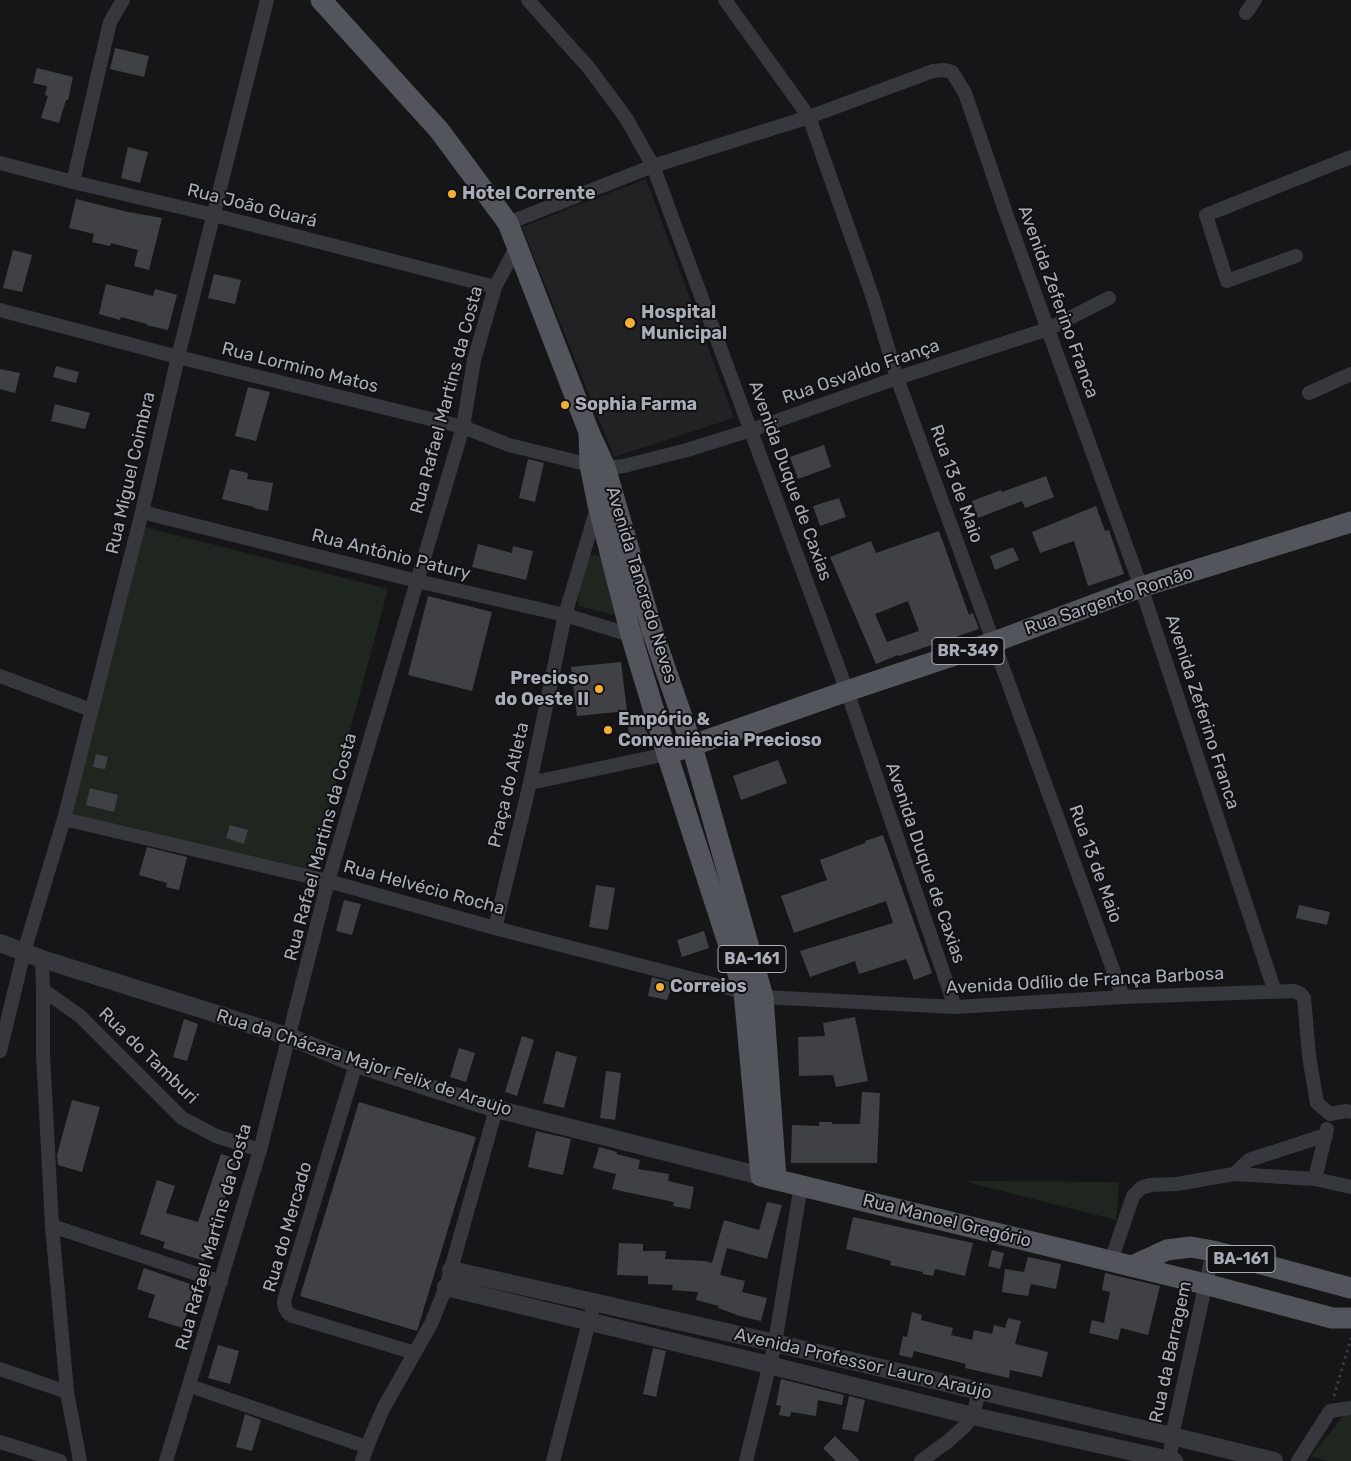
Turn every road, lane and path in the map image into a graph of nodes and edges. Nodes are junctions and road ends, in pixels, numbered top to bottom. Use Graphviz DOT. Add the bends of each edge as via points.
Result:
graph roads {
  1 [pos="123,0"];
  2 [pos="267,0"];
  3 [pos="321,0"];
  4 [pos="528,0"];
  5 [pos="725,0"];
  6 [pos="1255,0"];
  7 [pos="1246,13"];
  8 [pos="809,117"];
  9 [pos="1351,158"];
  10 [pos="0,163"];
  11 [pos="653,166"];
  12 [pos="73,182"];
  13 [pos="214,215"];
  14 [pos="508,223"];
  15 [pos="517,246"];
  16 [pos="1296,256"];
  17 [pos="495,286"];
  18 [pos="1109,298"];
  19 [pos="0,310"];
  20 [pos="1048,329"];
  21 [pos="178,357"];
  22 [pos="1351,374"];
  23 [pos="897,378"];
  24 [pos="1309,393"];
  25 [pos="463,427"];
  26 [pos="751,430"];
  27 [pos="598,466"];
  28 [pos="598,505"];
  29 [pos="142,512"];
  30 [pos="1351,522"];
  31 [pos="417,581"];
  32 [pos="1141,587"];
  33 [pos="564,615"];
  34 [pos="652,633"];
  35 [pos="631,635"];
  36 [pos="994,642"];
  37 [pos="0,676"];
  38 [pos="847,691"];
  39 [pos="91,710"];
  40 [pos="692,746"];
  41 [pos="667,754"];
  42 [pos="530,783"];
  43 [pos="64,819"];
  44 [pos="328,881"];
  45 [pos="495,928"];
  46 [pos="0,943"];
  47 [pos="24,952"];
  48 [pos="42,959"];
  49 [pos="43,990"];
  50 [pos="1275,992"];
  51 [pos="753,995"];
  52 [pos="1123,997"];
  53 [pos="955,1007"];
  54 [pos="290,1037"];
  55 [pos="0,1051"];
  56 [pos="356,1064"];
  57 [pos="496,1109"];
  58 [pos="1351,1112"];
  59 [pos="1330,1114"];
  60 [pos="1326,1135"];
  61 [pos="260,1150"];
  62 [pos="1234,1174"];
  63 [pos="768,1177"];
  64 [pos="1315,1179"];
  65 [pos="802,1185"];
  66 [pos="1351,1187"];
  67 [pos="52,1226"];
  68 [pos="1213,1251"];
  69 [pos="1111,1261"];
  70 [pos="1132,1266"];
  71 [pos="451,1270"];
  72 [pos="220,1282"];
  73 [pos="1205,1284"];
  74 [pos="446,1287"];
  75 [pos="1351,1288"];
  76 [pos="594,1303"];
  77 [pos="1351,1318"];
  78 [pos="590,1322"];
  79 [pos="1351,1338"];
  80 [pos="774,1343"];
  81 [pos="416,1353"];
  82 [pos="769,1365"];
  83 [pos="0,1369"];
  84 [pos="190,1386"];
  85 [pos="979,1391"];
  86 [pos="67,1392"];
  87 [pos="1351,1408"];
  88 [pos="1330,1411"];
  89 [pos="973,1416"];
  90 [pos="1172,1436"];
  91 [pos="0,1442"];
  92 [pos="367,1446"];
  93 [pos="60,1461"];
  94 [pos="80,1461"];
  95 [pos="166,1461"];
  96 [pos="362,1461"];
  97 [pos="553,1461"];
  98 [pos="746,1461"];
  99 [pos="921,1461"];
  100 [pos="1171,1461"];
  101 [pos="1274,1461"];
  102 [pos="1298,1461"];
  1 -- 12 [label="street" via="110,22"];
  2 -- 13 [label="street, Rua Miguel Coimbra"];
  3 -- 14 [label="main road, Avenida Tancredo Neves" via="438,130"];
  4 -- 11 [label="street, Avenida Duque de Caxias" via="589,68 626,118"];
  5 -- 8 [label="street, Rua 13 de Maio"];
  6 -- 7 [label="street"];
  8 -- 11 [label="street, Avenida Zeferino Franca"];
  8 -- 20 [label="street, Avenida Zeferino Franca" via="933,71 952,72 965,93"];
  8 -- 23 [label="street, Rua 13 de Maio" via="873,298"];
  9 -- 16 [label="street" via="1206,215 1227,281"];
  10 -- 12 [label="street, Rua João Guará"];
  11 -- 14 [label="street, Avenida Zeferino Franca"];
  11 -- 26 [label="street, Avenida Duque de Caxias"];
  12 -- 13 [label="street, Rua João Guará"];
  13 -- 17 [label="street, Rua João Guará"];
  13 -- 21 [label="street, Rua Miguel Coimbra"];
  14 -- 15 [label="main road, Avenida Tancredo Neves"];
  15 -- 17 [label="street, Rua Rafael Martins da Costa"];
  15 -- 27 [label="main road, Avenida Tancredo Neves" via="589,432"];
  17 -- 25 [label="street, Rua Rafael Martins da Costa" via="474,360"];
  18 -- 20 [label="street, Rua Osvaldo França"];
  19 -- 21 [label="street, Rua Lormino Matos"];
  20 -- 23 [label="street, Rua Osvaldo França"];
  20 -- 32 [label="street, Avenida Zeferino Franca"];
  21 -- 25 [label="street, Rua Lormino Matos"];
  21 -- 29 [label="street, Rua Miguel Coimbra"];
  22 -- 24 [label="street"];
  23 -- 26 [label="street, Rua Osvaldo França"];
  23 -- 36 [label="street, Rua 13 de Maio"];
  25 -- 27 [label="street, Rua Lormino Matos" via="509,445"];
  25 -- 31 [label="street, Rua Rafael Martins da Costa"];
  26 -- 27 [label="street, Rua Osvaldo França" via="624,466"];
  26 -- 38 [label="street, Avenida Duque de Caxias"];
  27 -- 28 [label="main road, Avenida Tancredo Neves"];
  27 -- 34 [label="main road, Avenida Tancredo Neves"];
  28 -- 33 [label="street, Praça do Atleta"];
  28 -- 35 [label="main road, Avenida Tancredo Neves"];
  29 -- 31 [label="street, Rua Antônio Patury"];
  29 -- 39 [label="street, Rua Miguel Coimbra"];
  30 -- 32 [label="main road, Rua Sargento Romão / BR-349"];
  31 -- 33 [label="street, Rua Antônio Patury"];
  31 -- 44 [label="street, Rua Rafael Martins da Costa"];
  32 -- 36 [label="main road, Rua Sargento Romão / BR-349"];
  32 -- 50 [label="street, Avenida Zeferino Franca"];
  33 -- 35 [label="street, Rua Antônio Patury"];
  33 -- 42 [label="street, Praça do Atleta"];
  34 -- 35 [label="street"];
  34 -- 40 [label="main road, Avenida Tancredo Neves"];
  35 -- 41 [label="main road, Avenida Tancredo Neves"];
  36 -- 38 [label="main road, Rua Sargento Romão / BR-349"];
  36 -- 52 [label="street, Rua 13 de Maio"];
  37 -- 39 [label="street"];
  38 -- 40 [label="main road, Rua Sargento Romão / BR-349"];
  38 -- 53 [label="street, Avenida Duque de Caxias"];
  39 -- 43 [label="street, Rua Miguel Coimbra"];
  40 -- 41 [label="main road, Rua Sargento Romão / BR-349"];
  40 -- 51 [label="main road, Avenida Tancredo Neves / BA-161"];
  41 -- 42 [label="street"];
  41 -- 51 [label="main road, Avenida Tancredo Neves / BA-161"];
  42 -- 45 [label="street, Praça do Atleta"];
  43 -- 44 [label="street, Rua Helvécio Rocha"];
  43 -- 47 [label="street, Rua Miguel Coimbra"];
  44 -- 45 [label="street, Rua Helvécio Rocha"];
  44 -- 54 [label="street, Rua Rafael Martins da Costa"];
  45 -- 51 [label="street, Rua Helvécio Rocha"];
  46 -- 47 [label="street, Rua da Chácara Major Felix de Araujo"];
  47 -- 48 [label="street, Rua da Chácara Major Felix de Araujo"];
  47 -- 55 [label="street, Rua Miguel Coimbra"];
  48 -- 49 [label="street"];
  48 -- 54 [label="street, Rua da Chácara Major Felix de Araujo"];
  49 -- 61 [label="street, Rua do Tamburi" via="80,1016 182,1118 216,1136"];
  49 -- 67 [label="street"];
  50 -- 52 [label="street, Avenida Odílio de França Barbosa"];
  50 -- 59 [label="street, Avenida Odílio de França Barbosa" via="1294,991 1304,998 1314,1090 1317,1103"];
  51 -- 53 [label="street, Avenida Odílio de França Barbosa"];
  51 -- 63 [label="main road, Avenida Tancredo Neves / BA-161"];
  52 -- 53 [label="street, Avenida Odílio de França Barbosa"];
  54 -- 56 [label="street, Rua da Chácara Major Felix de Araujo"];
  54 -- 61 [label="street, Rua Rafael Martins da Costa"];
  56 -- 57 [label="street, Rua da Chácara Major Felix de Araujo"];
  56 -- 81 [label="street, Rua do Mercado" via="284,1301 285,1308 293,1316"];
  57 -- 63 [label="street, Rua da Chácara Major Felix de Araujo"];
  57 -- 71 [label="street"];
  58 -- 59 [label="street"];
  59 -- 60 [label="street"];
  60 -- 62 [label="street" via="1249,1160"];
  60 -- 64 [label="street"];
  61 -- 72 [label="street, Rua Rafael Martins da Costa"];
  62 -- 64 [label="street"];
  62 -- 69 [label="street" via="1177,1184 1150,1184 1141,1188 1133,1196"];
  63 -- 65 [label="main road, Rua Manoel Gregório / BA-161"];
  64 -- 66 [label="street"];
  65 -- 69 [label="main road, Rua Manoel Gregório / BA-161"];
  65 -- 80 [label="street"];
  67 -- 72 [label="street"];
  67 -- 86 [label="street"];
  68 -- 70 [label="main road, BA-161" via="1177,1248"];
  68 -- 73 [label="street, Rua da Barragem"];
  68 -- 75 [label="main road, BA-161"];
  69 -- 70 [label="main road, Rua Manoel Gregório / BA-161"];
  70 -- 73 [label="main road, BA-161"];
  71 -- 74 [label="street"];
  71 -- 76 [label="street, Avenida Professor Lauro Araújo"];
  72 -- 84 [label="street, Rua Rafael Martins da Costa"];
  73 -- 77 [label="main road, BA-161" via="1332,1318"];
  73 -- 90 [label="street, Rua da Barragem"];
  74 -- 78 [label="street, Avenida Professor Lauro Araújo"];
  74 -- 81 [label="street"];
  76 -- 78 [label="street"];
  76 -- 80 [label="street, Avenida Professor Lauro Araújo"];
  78 -- 82 [label="street, Avenida Professor Lauro Araújo"];
  78 -- 97 [label="street"];
  79 -- 88 [label="path"];
  80 -- 82 [label="street"];
  80 -- 85 [label="street, Avenida Professor Lauro Araújo"];
  81 -- 92 [label="street" via="384,1407"];
  82 -- 89 [label="street, Avenida Professor Lauro Araújo"];
  82 -- 98 [label="street"];
  83 -- 86 [label="street"];
  84 -- 92 [label="street"];
  84 -- 95 [label="street, Rua Rafael Martins da Costa"];
  85 -- 89 [label="street"];
  85 -- 90 [label="street, Avenida Professor Lauro Araújo"];
  86 -- 94 [label="street"];
  87 -- 88 [label="street"];
  88 -- 102 [label="street"];
  89 -- 99 [label="street" via="947,1442"];
  89 -- 100 [label="street, Avenida Professor Lauro Araújo"];
  90 -- 100 [label="street, Rua da Barragem"];
  90 -- 101 [label="street, Avenida Professor Lauro Araújo"];
  91 -- 93 [label="street"];
  92 -- 96 [label="street"];
}
